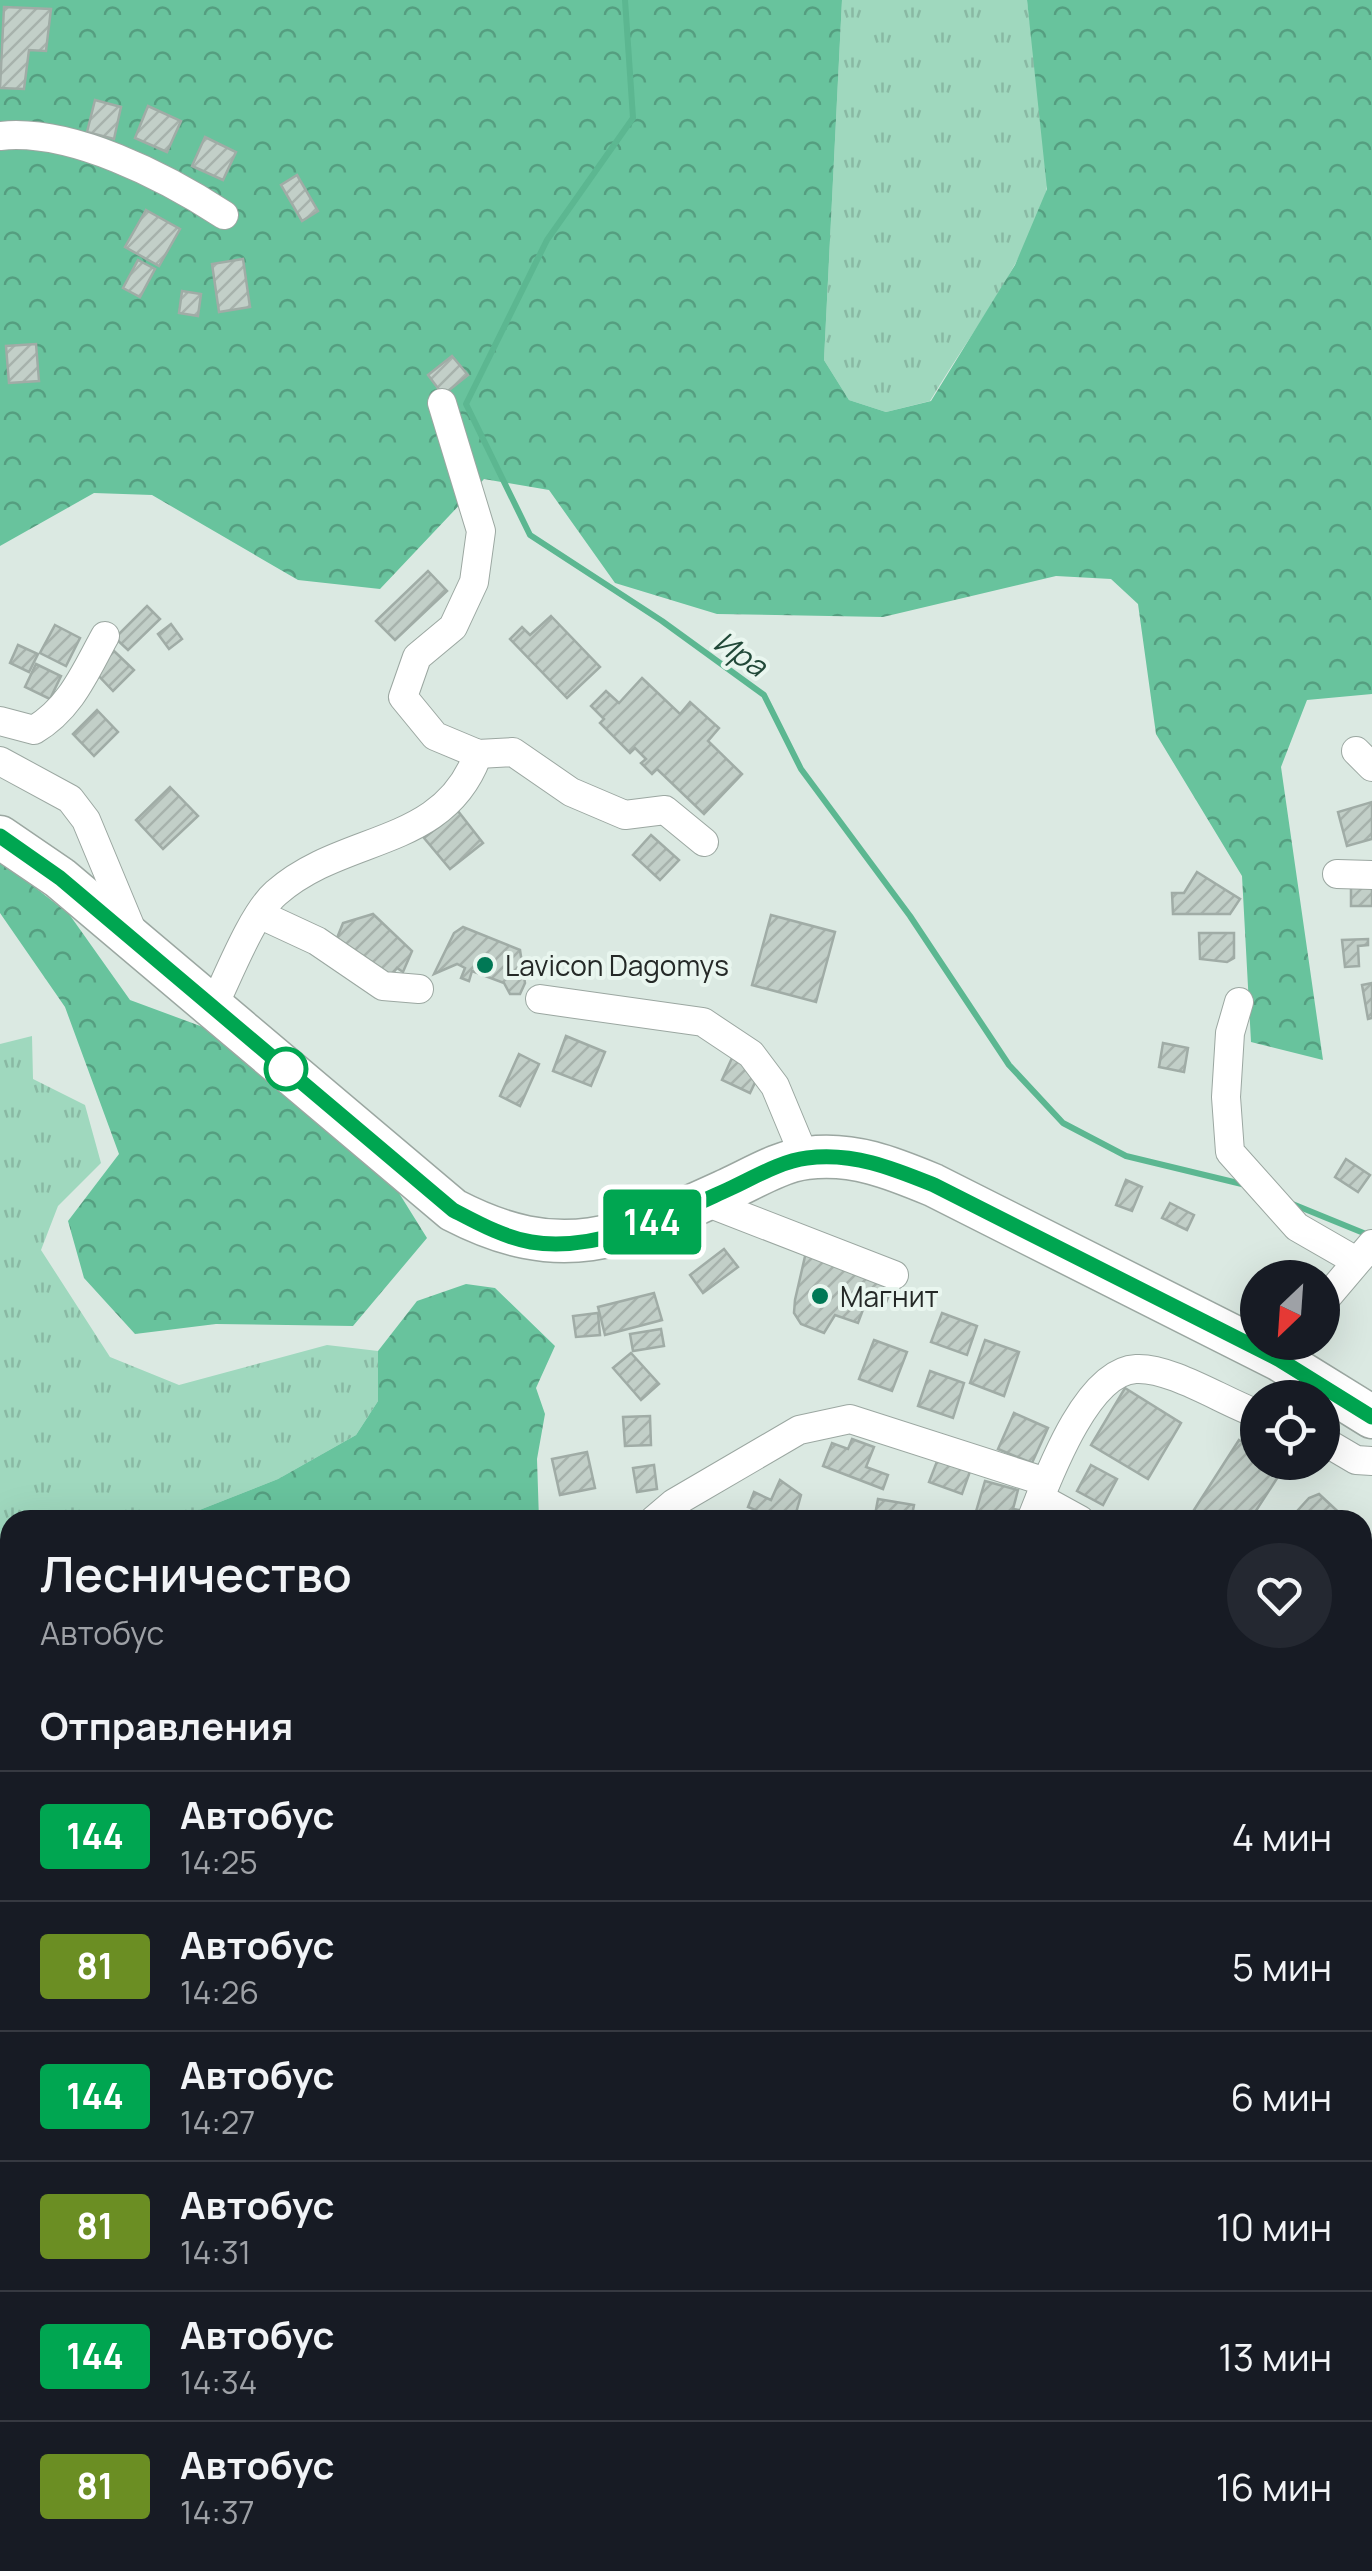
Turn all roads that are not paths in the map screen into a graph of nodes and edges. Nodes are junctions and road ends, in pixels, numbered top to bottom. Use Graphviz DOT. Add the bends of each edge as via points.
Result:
graph roads {
  1 [pos="0,136"];
  2 [pos="224,215"];
  3 [pos="442,403"];
  4 [pos="105,636"];
  5 [pos="0,721"];
  6 [pos="478,754"];
  7 [pos="0,760"];
  8 [pos="0,836"];
  9 [pos="704,842"];
  10 [pos="1337,874"];
  11 [pos="1372,876"];
  12 [pos="262,915"];
  13 [pos="138,944"];
  14 [pos="418,989"];
  15 [pos="540,999"];
  16 [pos="1239,1002"];
  17 [pos="212,1007"];
  18 [pos="805,1158"];
  19 [pos="703,1201"];
  20 [pos="1364,1252"];
  21 [pos="894,1275"];
  22 [pos="1340,1282"];
  23 [pos="1240,1329"];
  24 [pos="1299,1360"];
  25 [pos="1240,1407"];
  26 [pos="1372,1417"];
  27 [pos="1340,1451"];
  28 [pos="1372,1461"];
  29 [pos="1039,1500"];
  30 [pos="666,1510"];
  1 -- 2 [label="street" via="123,160"];
  3 -- 6 [label="street" via="481,531 474,582 452,627 418,657 404,697 434,736"];
  4 -- 5 [label="street" via="52,719 34,730"];
  6 -- 9 [label="street" via="513,752 570,792 625,815 665,810"];
  6 -- 12 [label="street" via="466,786 429,819 331,859 274,894"];
  7 -- 13 [label="street" via="52,786 78,810"];
  8 -- 13 [label="highway"];
  10 -- 11 [label="street"];
  12 -- 14 [label="street" via="383,986"];
  12 -- 17 [label="street"];
  13 -- 17 [label="highway"];
  15 -- 18 [label="street" via="703,1022 759,1064"];
  16 -- 20 [label="street" via="1226,1097 1230,1152 1297,1228"];
  17 -- 19 [label="highway" via="453,1210 491,1230 533,1242 576,1241 628,1232"];
  18 -- 19 [label="highway"];
  18 -- 23 [label="highway" via="866,1161 934,1185"];
  19 -- 21 [label="street"];
  20 -- 22 [label="street"];
  24 -- 26 [label="highway"];
  25 -- 29 [label="street" via="1136,1368 1119,1373 1103,1381"];
  27 -- 28 [label="street"];
  29 -- 30 [label="street" via="850,1418 799,1430"];
}
